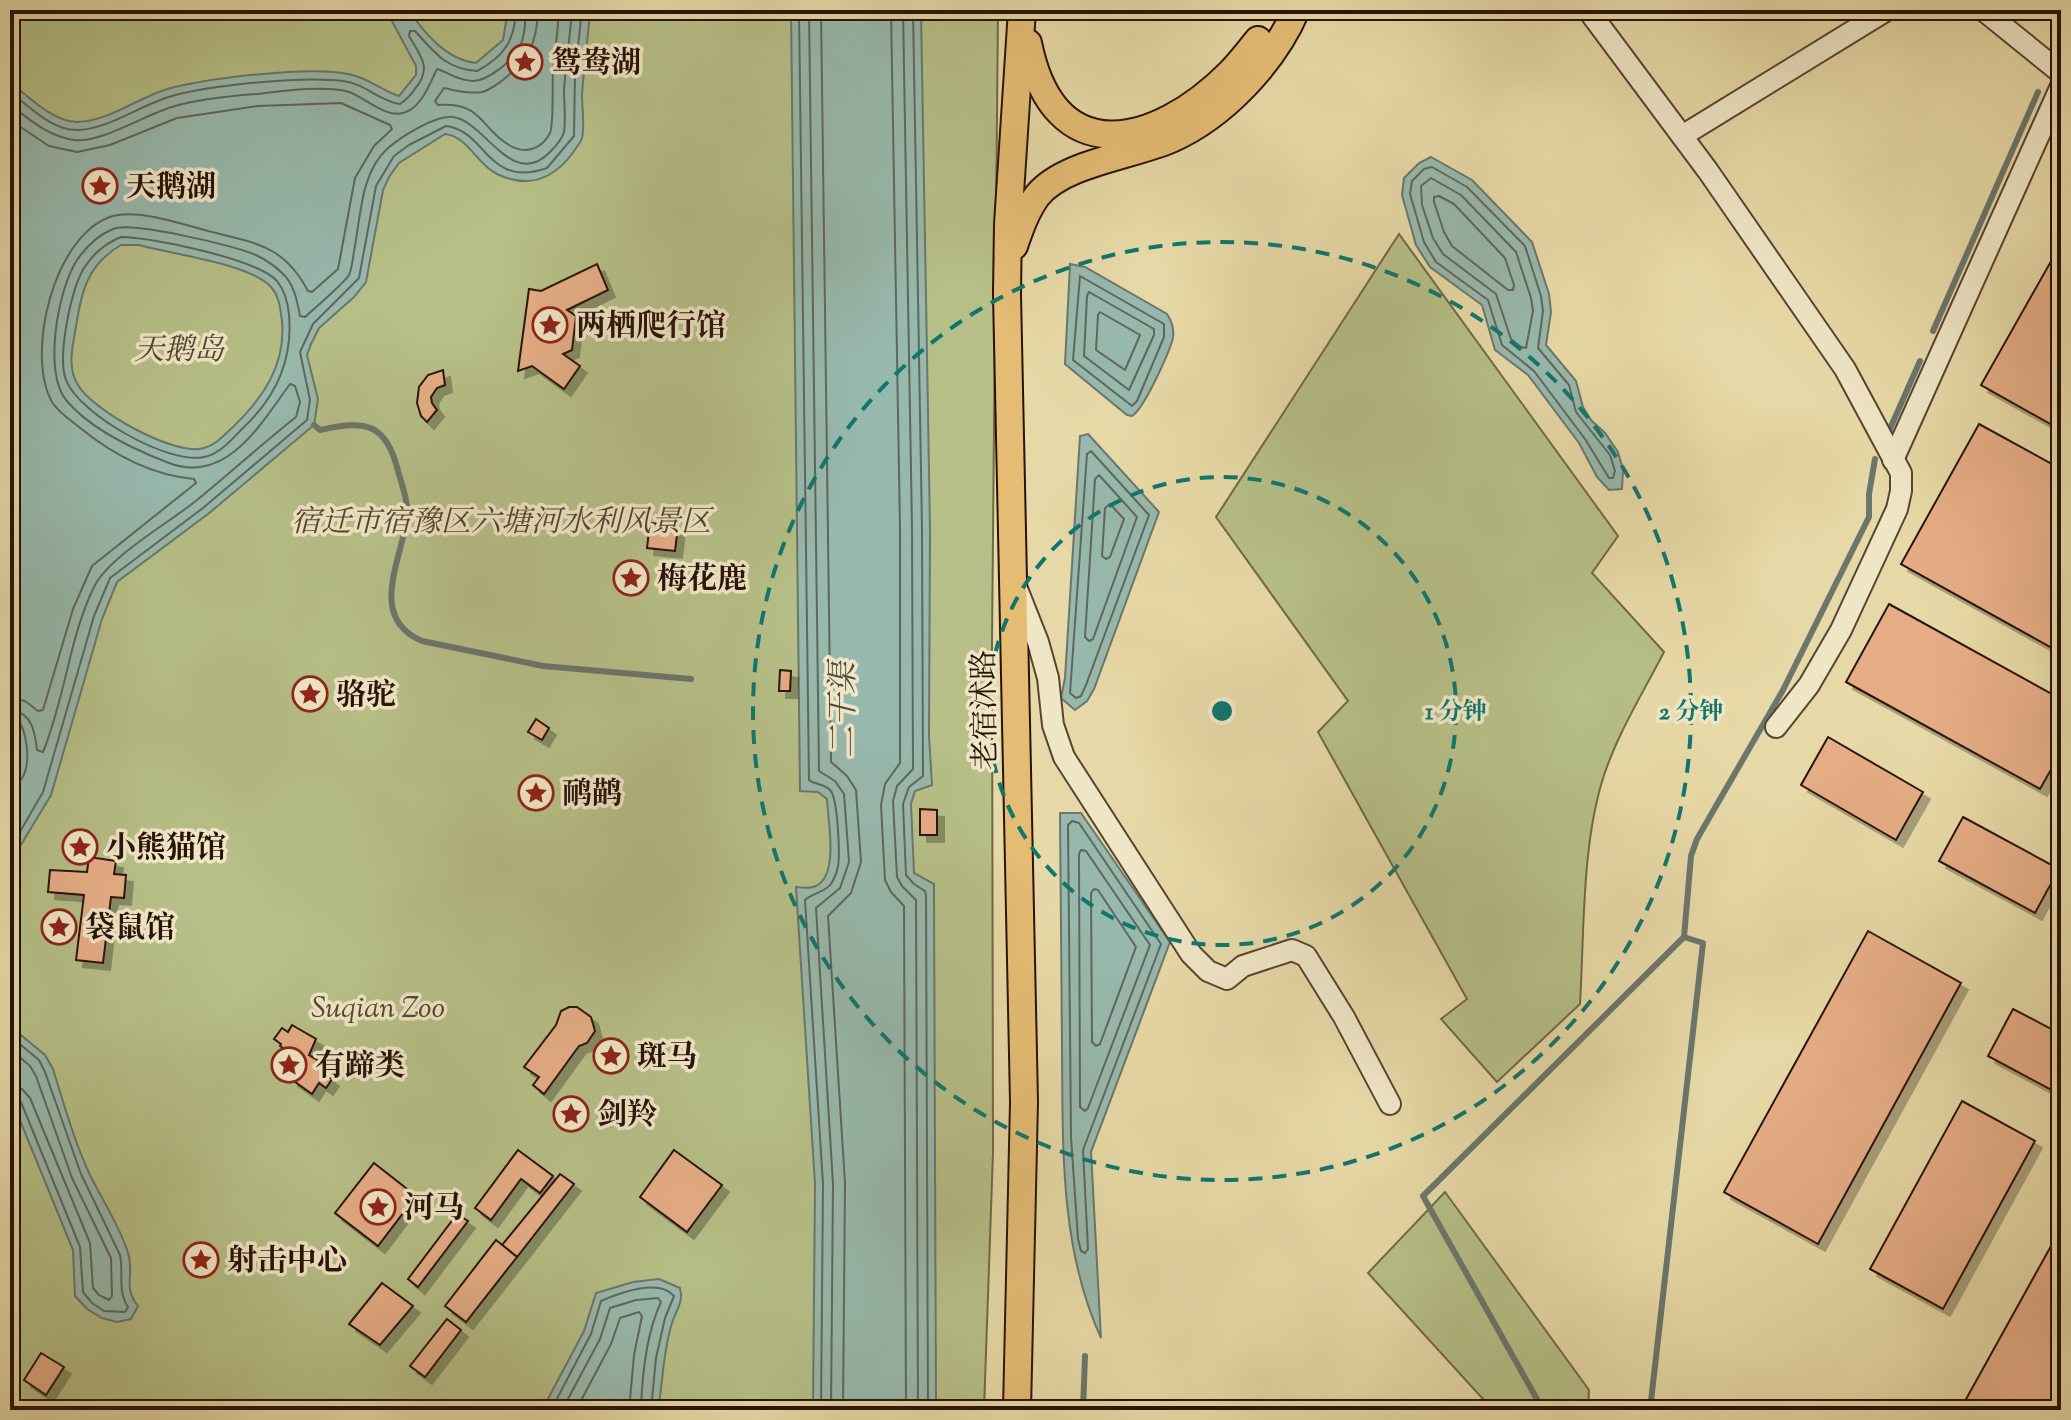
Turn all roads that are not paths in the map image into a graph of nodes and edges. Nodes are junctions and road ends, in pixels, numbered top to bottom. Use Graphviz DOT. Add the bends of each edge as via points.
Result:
graph roads {
  1 [pos="1277,10"];
  2 [pos="1296,10"];
  3 [pos="1588,10"];
  4 [pos="1887,10"];
  5 [pos="1983,10"];
  6 [pos="1022,13"];
  7 [pos="2061,73"];
  8 [pos="2061,86"];
  9 [pos="1682,136"];
  10 [pos="1008,265"];
  11 [pos="1893,460"];
  12 [pos="1013,578"];
  13 [pos="1776,727"];
  14 [pos="1390,1104"];
  15 [pos="1017,1410"];
  1 -- 6 [label="main road" via="1259,39 1211,90 1160,123 1110,136 1077,127 1047,97 1033,67"];
  2 -- 10 [label="main road" via="1275,49 1243,86 1200,122 1172,139 1079,169 1045,188 1027,213"];
  3 -- 9 [label="street"];
  4 -- 9 [label="street"];
  5 -- 7 [label="street"];
  6 -- 10 [label="main road, 老宿沭路"];
  8 -- 11 [label="street"];
  9 -- 11 [label="street" via="1845,369"];
  10 -- 12 [label="main road, 老宿沭路"];
  11 -- 13 [label="street" via="1901,473 1897,509 1841,630 1809,685"];
  12 -- 14 [label="street" via="1038,642 1064,757 1191,954 1208,971 1227,979 1243,966 1292,950 1306,956"];
  12 -- 15 [label="main road, 老宿沭路" via="1024,1102"];
}
